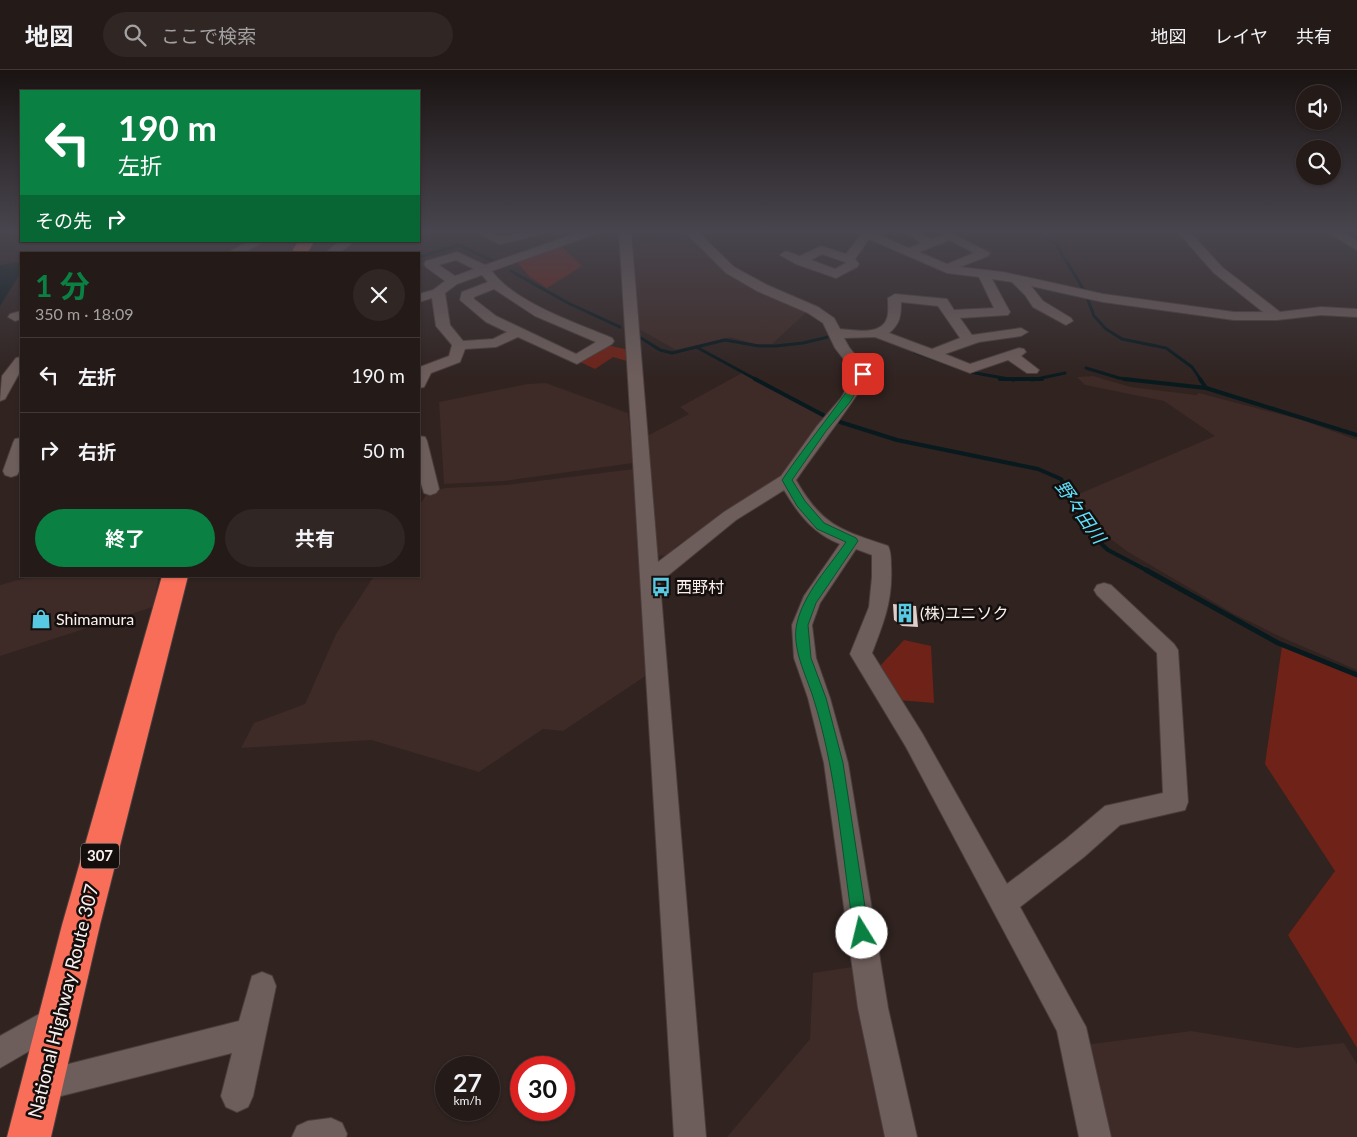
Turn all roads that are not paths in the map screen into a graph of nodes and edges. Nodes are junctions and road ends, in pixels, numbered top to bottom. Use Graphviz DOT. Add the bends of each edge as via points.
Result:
graph roads {
  1 [pos="456,281"];
  2 [pos="492,281"];
  3 [pos="628,281"];
  4 [pos="749,281"];
  5 [pos="987,281"];
  6 [pos="1018,281"];
  7 [pos="1021,281"];
  8 [pos="1232,281"];
  9 [pos="453,282"];
  10 [pos="494,284"];
  11 [pos="438,293"];
  12 [pos="420,298"];
  13 [pos="1357,313"];
  14 [pos="952,314"];
  15 [pos="1277,316"];
  16 [pos="1066,321"];
  17 [pos="518,332"];
  18 [pos="1021,332"];
  19 [pos="836,333"];
  20 [pos="879,334"];
  21 [pos="968,339"];
  22 [pos="607,341"];
  23 [pos="459,345"];
  24 [pos="633,348"];
  25 [pos="931,355"];
  26 [pos="20,362"];
  27 [pos="1032,370"];
  28 [pos="420,382"];
  29 [pos="0,396"];
  30 [pos="420,445"];
  31 [pos="20,446"];
  32 [pos="11,471"];
  33 [pos="787,480"];
  34 [pos="430,489"];
  35 [pos="852,541"];
  36 [pos="175,577"];
  37 [pos="650,579"];
  38 [pos="1104,590"];
  39 [pos="1003,904"];
  40 [pos="262,986"];
  41 [pos="58,1018"];
  42 [pos="251,1034"];
  43 [pos="0,1053"];
  44 [pos="42,1086"];
  45 [pos="237,1096"];
  46 [pos="29,1137"];
  47 [pos="690,1137"];
  48 [pos="901,1137"];
  49 [pos="1095,1137"];
  1 -- 9 [label="street"];
  2 -- 10 [label="street"];
  3 -- 24 [label="street"];
  4 -- 19 [label="street" via="813,310 829,321"];
  5 -- 14 [label="street" via="1003,312"];
  6 -- 16 [label="street" via="1038,304"];
  7 -- 15 [label="street" via="1087,295 1234,316"];
  8 -- 15 [label="street"];
  9 -- 11 [label="street"];
  10 -- 17 [label="street" via="467,295 467,300 491,319"];
  10 -- 22 [label="street" via="540,312"];
  11 -- 12 [label="street"];
  11 -- 23 [label="street" via="443,326"];
  13 -- 15 [label="street" via="1321,311"];
  14 -- 20 [label="street" via="942,302 895,298 894,319"];
  14 -- 21 [label="street"];
  17 -- 22 [label="street" via="577,360"];
  17 -- 23 [label="street" via="496,343"];
  18 -- 21 [label="street"];
  19 -- 20 [label="street"];
  19 -- 33 [label="street" via="842,348 863,374"];
  20 -- 25 [label="street"];
  21 -- 25 [label="street"];
  22 -- 24 [label="street"];
  23 -- 28 [label="street" via="454,359 425,370"];
  24 -- 37 [label="street"];
  25 -- 27 [label="street" via="970,369 1015,353"];
  26 -- 29 [label="street"];
  30 -- 34 [label="street"];
  31 -- 32 [label="street"];
  33 -- 35 [label="street" via="801,504 821,526"];
  33 -- 37 [label="street" via="730,516"];
  35 -- 39 [label="street" via="881,551 878,607 861,654 914,740"];
  35 -- 48 [label="street" via="811,601 802,625 804,658 819,698 836,763 873,1008"];
  36 -- 41 [label="highway, National Highway Route 307 / 307"];
  37 -- 47 [label="street"];
  38 -- 39 [label="street" via="1167,650 1176,802 1114,814"];
  39 -- 49 [label="street" via="1071,1028"];
  40 -- 42 [label="street"];
  41 -- 43 [label="street"];
  41 -- 44 [label="highway, National Highway Route 307 / 307"];
  42 -- 44 [label="street"];
  42 -- 45 [label="street"];
  44 -- 46 [label="highway, National Highway Route 307 / 307"];
}
